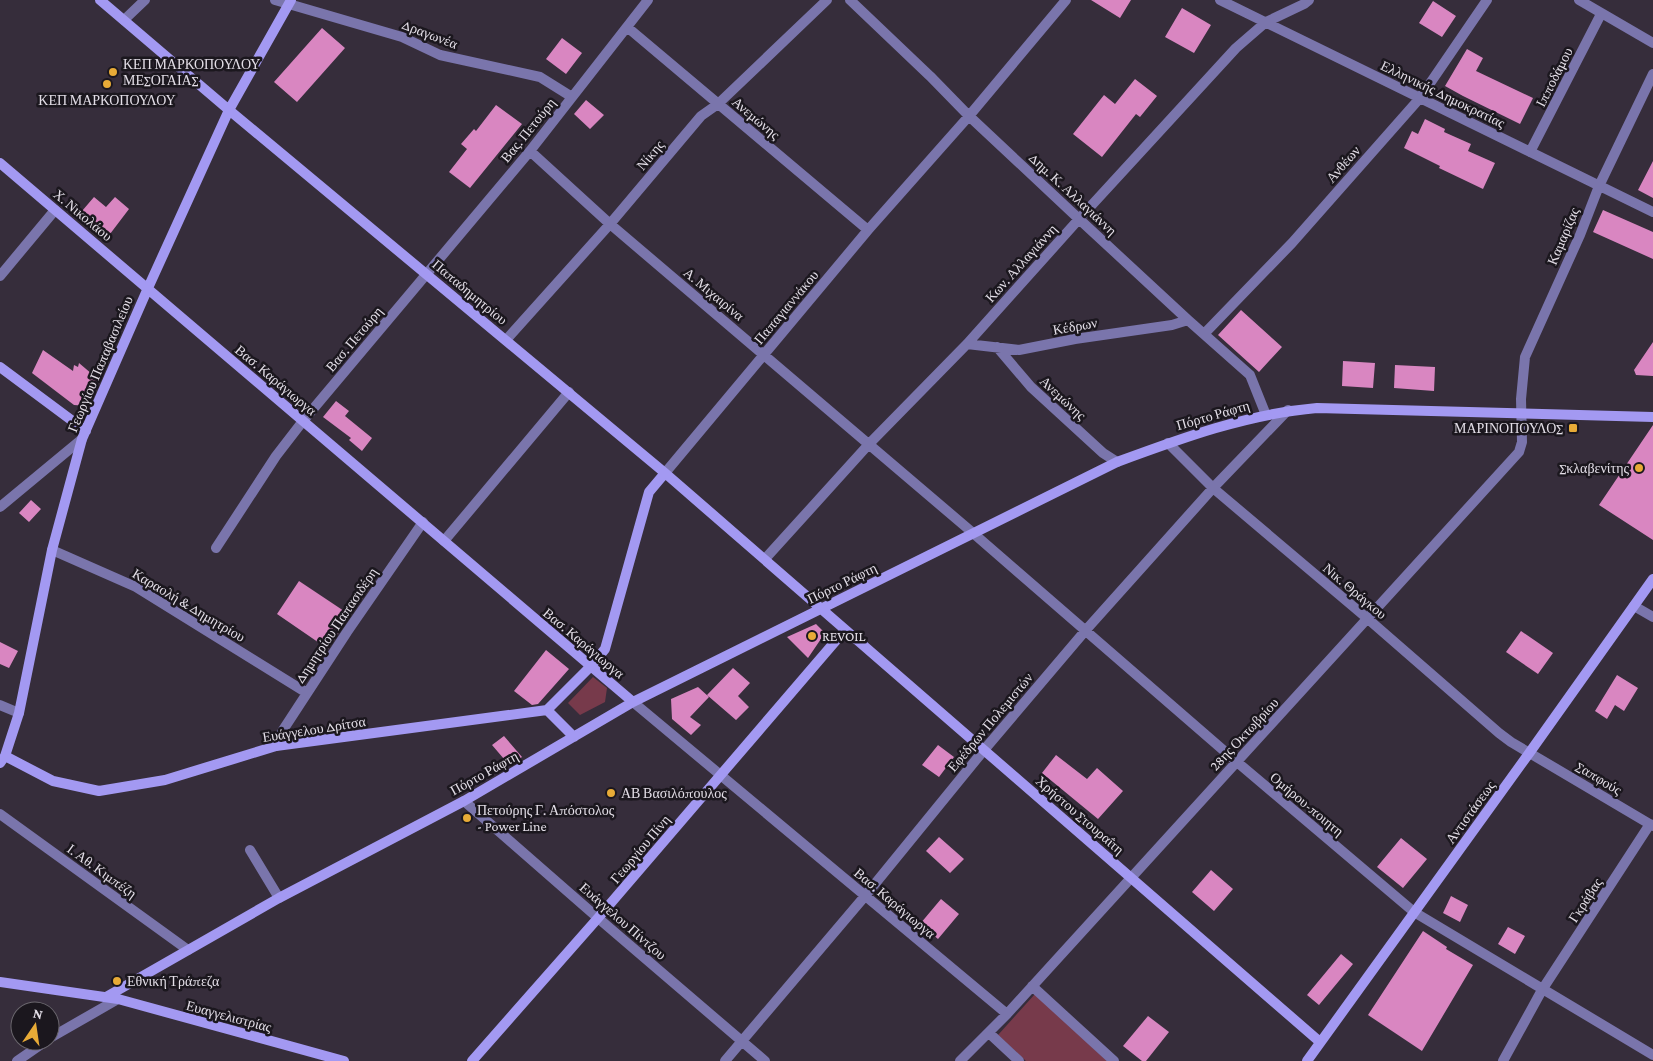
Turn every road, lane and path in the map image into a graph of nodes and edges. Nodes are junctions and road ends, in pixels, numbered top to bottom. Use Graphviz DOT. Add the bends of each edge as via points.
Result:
graph roads {
  1 [pos="100,0"];
  2 [pos="145,0"];
  3 [pos="275,0"];
  4 [pos="648,0"];
  5 [pos="827,0"];
  6 [pos="850,0"];
  7 [pos="1066,0"];
  8 [pos="1220,0"];
  9 [pos="1309,0"];
  10 [pos="1487,0"];
  11 [pos="1579,0"];
  12 [pos="290,2"];
  13 [pos="1601,14"];
  14 [pos="124,20"];
  15 [pos="1266,22"];
  16 [pos="627,26"];
  17 [pos="1653,43"];
  18 [pos="1653,74"];
  19 [pos="572,97"];
  20 [pos="1420,98"];
  21 [pos="718,104"];
  22 [pos="229,110"];
  23 [pos="969,116"];
  24 [pos="530,151"];
  25 [pos="1530,152"];
  26 [pos="0,162"];
  27 [pos="1599,186"];
  28 [pos="55,210"];
  29 [pos="1653,212"];
  30 [pos="1079,219"];
  31 [pos="610,224"];
  32 [pos="868,230"];
  33 [pos="426,274"];
  34 [pos="0,276"];
  35 [pos="148,288"];
  36 [pos="1188,320"];
  37 [pos="1204,334"];
  38 [pos="506,340"];
  39 [pos="967,344"];
  40 [pos="997,348"];
  41 [pos="764,354"];
  42 [pos="0,367"];
  43 [pos="569,392"];
  44 [pos="1288,410"];
  45 [pos="1522,414"];
  46 [pos="1266,415"];
  47 [pos="1653,417"];
  48 [pos="303,421"];
  49 [pos="84,435"];
  50 [pos="1168,443"];
  51 [pos="870,444"];
  52 [pos="1117,462"];
  53 [pos="665,473"];
  54 [pos="1213,488"];
  55 [pos="0,507"];
  56 [pos="423,522"];
  57 [pos="974,533"];
  58 [pos="444,541"];
  59 [pos="216,548"];
  60 [pos="52,550"];
  61 [pos="765,560"];
  62 [pos="1653,579"];
  63 [pos="1634,606"];
  64 [pos="821,609"];
  65 [pos="1653,617"];
  66 [pos="1368,619"];
  67 [pos="845,630"];
  68 [pos="1085,631"];
  69 [pos="591,666"];
  70 [pos="307,693"];
  71 [pos="633,702"];
  72 [pos="0,705"];
  73 [pos="547,710"];
  74 [pos="19,713"];
  75 [pos="574,737"];
  76 [pos="276,746"];
  77 [pos="984,750"];
  78 [pos="1530,752"];
  79 [pos="2,759"];
  80 [pos="1236,762"];
  81 [pos="720,775"];
  82 [pos="464,801"];
  83 [pos="0,814"];
  84 [pos="1651,825"];
  85 [pos="250,850"];
  86 [pos="1131,877"];
  87 [pos="865,896"];
  88 [pos="279,898"];
  89 [pos="1414,912"];
  90 [pos="598,918"];
  91 [pos="188,950"];
  92 [pos="0,982"];
  93 [pos="1032,986"];
  94 [pos="1542,990"];
  95 [pos="106,997"];
  96 [pos="118,999"];
  97 [pos="1006,1014"];
  98 [pos="60,1032"];
  99 [pos="989,1033"];
  100 [pos="742,1041"];
  101 [pos="1320,1042"];
  102 [pos="32,1051"];
  103 [pos="1653,1055"];
  104 [pos="319,1058"];
  105 [pos="17,1061"];
  106 [pos="344,1061"];
  107 [pos="472,1061"];
  108 [pos="725,1061"];
  109 [pos="765,1061"];
  110 [pos="960,1061"];
  111 [pos="1019,1061"];
  112 [pos="1114,1061"];
  113 [pos="1307,1061"];
  114 [pos="1503,1061"];
  1 -- 14 [label="street, Παπαδημητρίου"];
  2 -- 14 [label="street"];
  3 -- 12 [label="street, Δραγωνέα"];
  4 -- 16 [label="street, Βας. Πετούρη"];
  5 -- 21 [label="street, Νίκης"];
  6 -- 23 [label="street, Δημ. Κ. Αλλαγιάννη"];
  7 -- 23 [label="street, Παπαγιαννάκου"];
  8 -- 15 [label="street, Ελληνικής Δημοκρατίας"];
  9 -- 15 [label="street, Κων. Αλλαγιάννη"];
  10 -- 20 [label="street, Ανθέων"];
  11 -- 13 [label="street"];
  12 -- 19 [label="street, Δραγωνέα" via="402,37 449,57 540,77"];
  12 -- 22 [label="street, Γεωργίου Παπαβασιλείου"];
  13 -- 17 [label="street"];
  13 -- 25 [label="street, Ιπποδάμου"];
  14 -- 22 [label="street, Παπαδημητρίου"];
  15 -- 20 [label="street, Ελληνικής Δημοκρατίας"];
  15 -- 30 [label="street, Κων. Αλλαγιάννη" via="1236,48"];
  16 -- 19 [label="street, Βας. Πετούρη"];
  16 -- 21 [label="street, Ανεμώνης"];
  18 -- 27 [label="street, Καμαρίζας"];
  19 -- 24 [label="street, Βας. Πετούρη"];
  20 -- 25 [label="street, Ελληνικής Δημοκρατίας"];
  20 -- 37 [label="street, Ανθέων" via="1292,243"];
  21 -- 31 [label="street, Νίκης" via="701,116"];
  21 -- 32 [label="street, Ανεμώνης"];
  22 -- 33 [label="street, Παπαδημητρίου"];
  22 -- 35 [label="street, Γεωργίου Παπαβασιλείου"];
  23 -- 30 [label="street, Δημ. Κ. Αλλαγιάννη"];
  23 -- 32 [label="street, Παπαγιαννάκου"];
  24 -- 31 [label="street, Α. Μιχαιρίνα"];
  24 -- 33 [label="street, Βας. Πετούρη"];
  25 -- 27 [label="street, Ελληνικής Δημοκρατίας"];
  26 -- 28 [label="street, Χ. Νικολάου"];
  27 -- 29 [label="street, Ελληνικής Δημοκρατίας"];
  27 -- 45 [label="street, Καμαρίζας" via="1580,236 1524,357"];
  28 -- 34 [label="street"];
  28 -- 35 [label="street, Χ. Νικολάου"];
  30 -- 36 [label="street, Δημ. Κ. Αλλαγιάννη"];
  30 -- 39 [label="street, Κων. Αλλαγιάννη"];
  31 -- 38 [label="street, Νίκης"];
  31 -- 41 [label="street, Α. Μιχαιρίνα"];
  32 -- 41 [label="street, Παπαγιαννάκου"];
  33 -- 38 [label="street, Παπαδημητρίου"];
  33 -- 48 [label="street, Βασ. Πετούρη"];
  35 -- 48 [label="street, Βασ. Καράγιωργα"];
  35 -- 49 [label="street, Γεωργίου Παπαβασιλείου"];
  36 -- 37 [label="street, Δημ. Κ. Αλλαγιάννη"];
  36 -- 40 [label="street, Κέδρων" via="1019,350"];
  37 -- 46 [label="street, Δημ. Κ. Αλλαγιάννη" via="1250,375"];
  38 -- 43 [label="street, Παπαδημητρίου"];
  39 -- 40 [label="street, Κέδρων"];
  39 -- 51 [label="street, Κων. Αλλαγιάννη"];
  40 -- 52 [label="street, Ανεμώνης" via="1031,388"];
  41 -- 51 [label="street, Α. Μιχαιρίνα"];
  41 -- 53 [label="street, Παπαγιαννάκου"];
  42 -- 49 [label="street"];
  43 -- 53 [label="street, Παπαδημητρίου"];
  43 -- 58 [label="street"];
  44 -- 45 [label="street, Πόρτο Ράφτη" via="1329,408"];
  44 -- 46 [label="street, Πόρτο Ράφτη"];
  44 -- 54 [label="street, Εφέδρων Πολεμιστών"];
  45 -- 47 [label="street, Πόρτο Ράφτη"];
  45 -- 66 [label="street, 28ης Οκτωβρίου" via="1519,452"];
  46 -- 50 [label="street, Πόρτο Ράφτη"];
  48 -- 56 [label="street, Βασ. Καράγιωργα"];
  48 -- 59 [label="street, Βασ. Πετούρη"];
  49 -- 55 [label="street"];
  49 -- 60 [label="street, Γεωργίου Παπαβασιλείου"];
  50 -- 52 [label="street, Πόρτο Ράφτη"];
  50 -- 54 [label="street, Νικ. Θράγκου"];
  51 -- 57 [label="street, Α. Μιχαιρίνα"];
  51 -- 61 [label="street, Κων. Αλλαγιάννη"];
  52 -- 57 [label="street, Πόρτο Ράφτη"];
  53 -- 61 [label="street, Παπαδημητρίου"];
  53 -- 69 [label="street, Παπαγιαννάκου" via="649,492 605,649"];
  54 -- 66 [label="street, Νικ. Θράγκου"];
  54 -- 68 [label="street, Εφέδρων Πολεμιστών"];
  56 -- 58 [label="street, Βασ. Καράγιωργα"];
  56 -- 70 [label="street, Δημητρίου Παπασιδέρη"];
  57 -- 64 [label="street, Πόρτο Ράφτη"];
  57 -- 68 [label="street, Ομήρου-ποιητη"];
  58 -- 69 [label="street, Βασ. Καράγιωργα"];
  60 -- 70 [label="street, Καραολή & Δημητρίου" via="136,588"];
  60 -- 74 [label="street, Γεωργίου Παπαβασιλείου"];
  61 -- 64 [label="street, Παπαδημητρίου"];
  62 -- 63 [label="street, Αντιστάσεως"];
  63 -- 65 [label="street"];
  63 -- 78 [label="street, Αντιστάσεως"];
  64 -- 67 [label="street, Χρήστου Στουραΐτη"];
  64 -- 71 [label="street, Πόρτο Ράφτη"];
  66 -- 78 [label="street, Νικ. Θράγκου" via="1499,733"];
  66 -- 80 [label="street, 28ης Οκτωβρίου"];
  67 -- 77 [label="street, Χρήστου Στουραΐτη"];
  67 -- 81 [label="street, Γεωργίου Πίνη"];
  68 -- 77 [label="street, Εφέδρων Πολεμιστών"];
  68 -- 80 [label="street, Ομήρου-ποιητη"];
  69 -- 71 [label="street, Βασ. Καράγιωργα"];
  69 -- 73 [label="street"];
  70 -- 76 [label="street, Δημητρίου Παπασιδέρη"];
  71 -- 75 [label="street, Πόρτο Ράφτη"];
  71 -- 81 [label="street, Βασ. Καράγιωργα"];
  72 -- 74 [label="street"];
  73 -- 75 [label="street"];
  73 -- 76 [label="street, Ευάγγελου Δρίτσα"];
  74 -- 79 [label="street, Γεωργίου Παπαβασιλείου"];
  75 -- 82 [label="street, Πόρτο Ράφτη"];
  76 -- 79 [label="street, Ευάγγελου Δρίτσα" via="165,780 98,791 53,781"];
  77 -- 86 [label="street, Χρήστου Στουραΐτη"];
  77 -- 87 [label="street, Εφέδρων Πολεμιστών"];
  78 -- 84 [label="street, Σαπφούς"];
  78 -- 89 [label="street, Αντιστάσεως"];
  80 -- 86 [label="street, 28ης Οκτωβρίου"];
  80 -- 89 [label="street, Ομήρου-ποιητη"];
  81 -- 87 [label="street, Βασ. Καράγιωργα"];
  81 -- 90 [label="street, Γεωργίου Πίνη"];
  82 -- 88 [label="street, Πόρτο Ράφτη"];
  82 -- 90 [label="street, Ευάγγελου Πίντζου"];
  83 -- 91 [label="street, Ι. Αθ. Κιμπέζη"];
  84 -- 94 [label="street, Γκράβας"];
  85 -- 88 [label="street"];
  86 -- 93 [label="street, 28ης Οκτωβρίου"];
  86 -- 101 [label="street, Χρήστου Στουραΐτη"];
  87 -- 97 [label="street, Βασ. Καράγιωργα"];
  87 -- 100 [label="street, Εφέδρων Πολεμιστών"];
  88 -- 91 [label="street, Πόρτο Ράφτη"];
  89 -- 94 [label="street, Ομήρου-ποιητη"];
  89 -- 101 [label="street, Αντιστάσεως"];
  90 -- 100 [label="street, Ευάγγελου Πίντζου"];
  90 -- 107 [label="street, Γεωργίου Πίνη"];
  91 -- 95 [label="street, Πόρτο Ράφτη"];
  92 -- 95 [label="street, Ευαγγελιστρίας"];
  93 -- 97 [label="street, 28ης Οκτωβρίου"];
  93 -- 112 [label="street"];
  94 -- 103 [label="street, Ομήρου-ποιητη"];
  94 -- 114 [label="street, Γκράβας"];
  95 -- 96 [label="street, Ευαγγελιστρίας"];
  96 -- 98 [label="street"];
  96 -- 104 [label="street, Ευαγγελιστρίας"];
  97 -- 99 [label="street, 28ης Οκτωβρίου"];
  99 -- 110 [label="street, 28ης Οκτωβρίου"];
  99 -- 111 [label="street"];
  100 -- 108 [label="street, Εφέδρων Πολεμιστών"];
  100 -- 109 [label="street, Ευάγγελου Πίντζου"];
  101 -- 113 [label="street, Αντιστάσεως"];
  102 -- 105 [label="street"];
  104 -- 106 [label="street, Ευαγγελιστρίας"];
}
